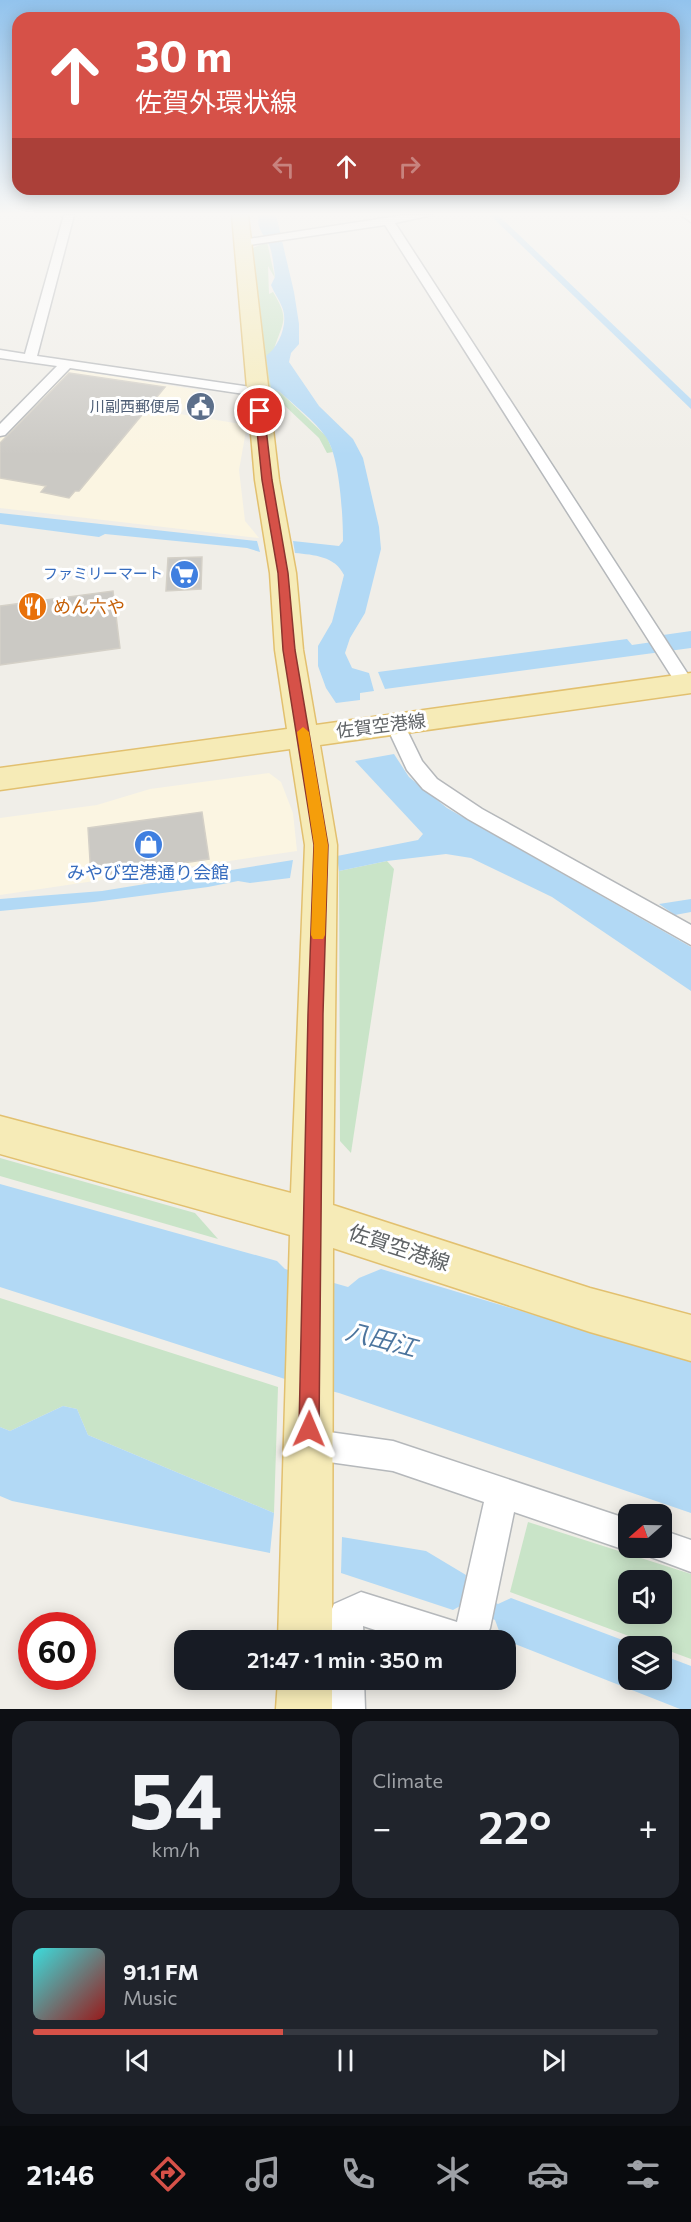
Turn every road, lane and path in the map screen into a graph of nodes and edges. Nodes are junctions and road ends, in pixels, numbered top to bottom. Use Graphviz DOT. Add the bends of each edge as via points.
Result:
graph roads {
  1 [pos="47,295"];
  2 [pos="253,295"];
  3 [pos="431,295"];
  4 [pos="0,354"];
  5 [pos="30,358"];
  6 [pos="66,365"];
  7 [pos="257,392"];
  8 [pos="0,432"];
  9 [pos="688,683"];
  10 [pos="395,725"];
  11 [pos="303,736"];
  12 [pos="0,779"];
  13 [pos="691,936"];
  14 [pos="0,1136"];
  15 [pos="313,1238"];
  16 [pos="691,1338"];
  17 [pos="319,1431"];
  18 [pos="501,1492"];
  19 [pos="618,1532"];
  20 [pos="672,1549"];
  21 [pos="691,1556"];
  22 [pos="306,1630"];
  23 [pos="346,1630"];
  24 [pos="440,1630"];
  25 [pos="469,1630"];
  26 [pos="305,1690"];
  27 [pos="347,1690"];
  28 [pos="304,1709"];
  29 [pos="347,1709"];
  1 -- 5 [label="street"];
  2 -- 7 [label="main road"];
  3 -- 9 [label="street" via="650,631"];
  4 -- 5 [label="street"];
  5 -- 6 [label="street"];
  6 -- 7 [label="street"];
  6 -- 8 [label="street"];
  7 -- 11 [label="main road"];
  9 -- 10 [label="main road, 佐賀空港線"];
  10 -- 11 [label="main road, 佐賀空港線"];
  10 -- 13 [label="street" via="414,765 430,784 475,814"];
  11 -- 12 [label="main road, 佐賀空港線"];
  11 -- 15 [label="main road" via="321,845"];
  14 -- 15 [label="main road, 佐賀空港線"];
  15 -- 16 [label="main road, 佐賀空港線"];
  15 -- 17 [label="main road"];
  17 -- 18 [label="street"];
  17 -- 22 [label="main road"];
  18 -- 19 [label="street"];
  18 -- 25 [label="street"];
  20 -- 21 [label="street"];
  23 -- 24 [label="street" via="346,1616 361,1609"];
  26 -- 28 [label="main road"];
  27 -- 29 [label="street"];
}
